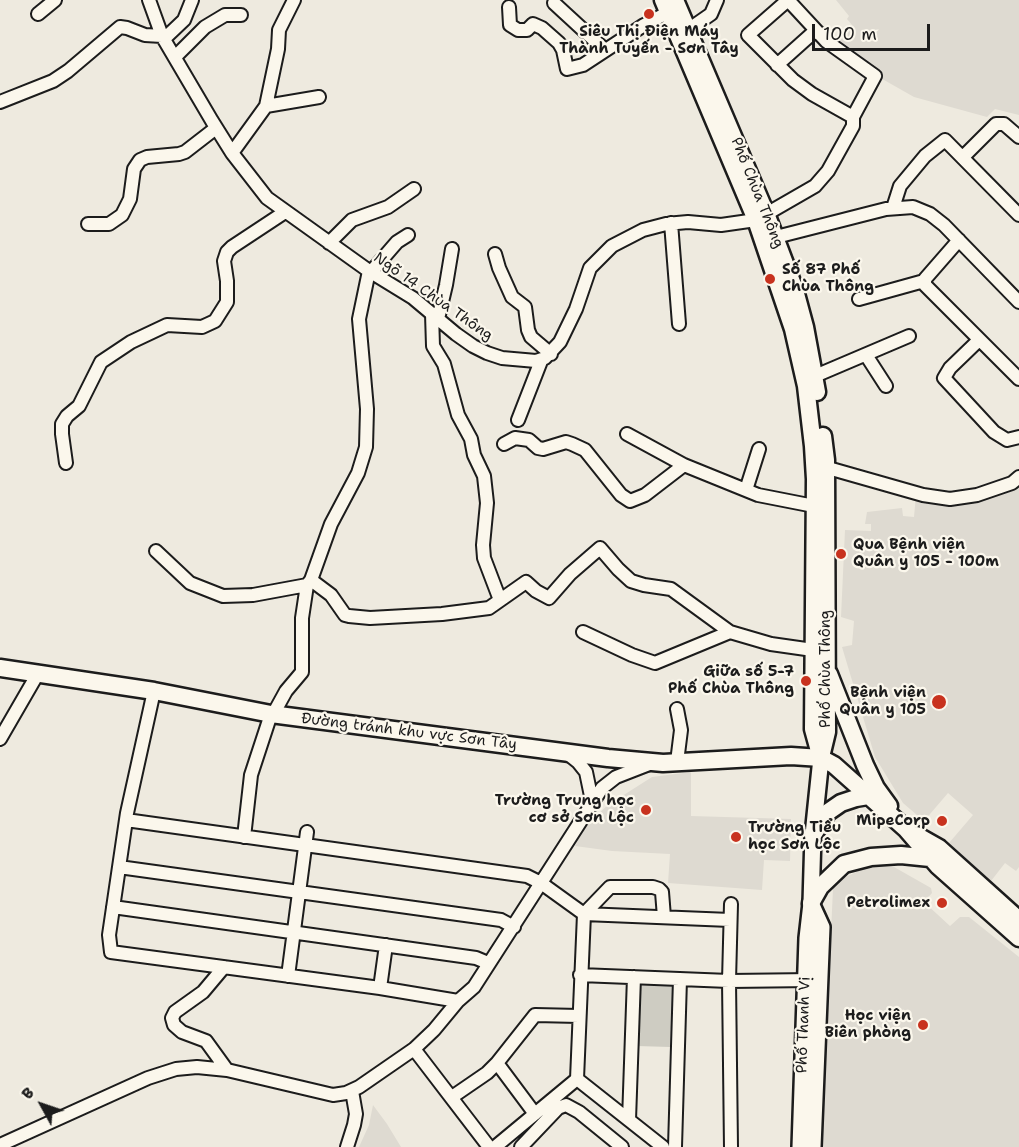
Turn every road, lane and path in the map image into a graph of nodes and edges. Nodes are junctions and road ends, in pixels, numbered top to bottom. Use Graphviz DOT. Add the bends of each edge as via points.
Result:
graph roads {
  1 [pos="55,0"];
  2 [pos="149,0"];
  3 [pos="192,0"];
  4 [pos="294,0"];
  5 [pos="717,0"];
  6 [pos="788,0"];
  7 [pos="554,3"];
  8 [pos="668,4"];
  9 [pos="509,7"];
  10 [pos="38,14"];
  11 [pos="241,15"];
  12 [pos="688,30"];
  13 [pos="815,31"];
  14 [pos="163,38"];
  15 [pos="605,50"];
  16 [pos="175,57"];
  17 [pos="777,65"];
  18 [pos="319,97"];
  19 [pos="0,102"];
  20 [pos="266,106"];
  21 [pos="853,117"];
  22 [pos="216,128"];
  23 [pos="1019,137"];
  24 [pos="232,153"];
  25 [pos="963,157"];
  26 [pos="414,189"];
  27 [pos="893,208"];
  28 [pos="285,212"];
  29 [pos="1019,215"];
  30 [pos="762,218"];
  31 [pos="671,223"];
  32 [pos="88,225"];
  33 [pos="408,235"];
  34 [pos="776,237"];
  35 [pos="959,240"];
  36 [pos="329,243"];
  37 [pos="452,249"];
  38 [pos="495,254"];
  39 [pos="370,272"];
  40 [pos="924,281"];
  41 [pos="859,299"];
  42 [pos="1019,302"];
  43 [pos="435,316"];
  44 [pos="679,324"];
  45 [pos="799,328"];
  46 [pos="909,336"];
  47 [pos="980,340"];
  48 [pos="866,356"];
  49 [pos="546,357"];
  50 [pos="815,376"];
  51 [pos="1019,379"];
  52 [pos="886,386"];
  53 [pos="518,420"];
  54 [pos="627,434"];
  55 [pos="1019,437"];
  56 [pos="504,444"];
  57 [pos="759,449"];
  58 [pos="66,463"];
  59 [pos="684,465"];
  60 [pos="820,465"];
  61 [pos="1019,477"];
  62 [pos="746,490"];
  63 [pos="814,506"];
  64 [pos="156,551"];
  65 [pos="309,582"];
  66 [pos="500,600"];
  67 [pos="583,632"];
  68 [pos="730,632"];
  69 [pos="819,647"];
  70 [pos="0,668"];
  71 [pos="37,675"];
  72 [pos="154,691"];
  73 [pos="677,709"];
  74 [pos="271,714"];
  75 [pos="0,739"];
  76 [pos="566,753"];
  77 [pos="820,758"];
  78 [pos="654,762"];
  79 [pos="677,762"];
  80 [pos="868,796"];
  81 [pos="592,801"];
  82 [pos="126,820"];
  83 [pos="906,829"];
  84 [pos="813,835"];
  85 [pos="244,837"];
  86 [pos="306,839"];
  87 [pos="934,853"];
  88 [pos="119,867"];
  89 [pos="542,883"];
  90 [pos="299,892"];
  91 [pos="811,903"];
  92 [pos="731,904"];
  93 [pos="113,907"];
  94 [pos="584,914"];
  95 [pos="1017,914"];
  96 [pos="664,917"];
  97 [pos="730,920"];
  98 [pos="514,927"];
  99 [pos="294,932"];
  100 [pos="1019,938"];
  101 [pos="386,945"];
  102 [pos="488,963"];
  103 [pos="224,967"];
  104 [pos="580,975"];
  105 [pos="288,976"];
  106 [pos="634,977"];
  107 [pos="680,979"];
  108 [pos="813,980"];
  109 [pos="729,981"];
  110 [pos="380,988"];
  111 [pos="458,1001"];
  112 [pos="579,1016"];
  113 [pos="414,1049"];
  114 [pos="497,1064"];
  115 [pos="228,1070"];
  116 [pos="577,1079"];
  117 [pos="352,1091"];
  118 [pos="452,1097"];
  119 [pos="535,1114"];
  120 [pos="629,1120"];
  121 [pos="0,1145"];
  122 [pos="347,1147"];
  123 [pos="489,1147"];
  124 [pos="495,1147"];
  125 [pos="521,1147"];
  126 [pos="622,1147"];
  127 [pos="663,1147"];
  128 [pos="675,1147"];
  129 [pos="731,1147"];
  130 [pos="800,1147"];
  131 [pos="813,1147"];
  1 -- 10 [label="street"];
  2 -- 14 [label="street, Ngõ 14 Chùa Thông"];
  3 -- 14 [label="street" via="184,20"];
  4 -- 20 [label="street" via="279,30"];
  5 -- 12 [label="street" via="711,14"];
  6 -- 13 [label="street"];
  6 -- 17 [label="street" via="748,35"];
  7 -- 15 [label="street"];
  8 -- 12 [label="highway, Phố Chùa Thông"];
  8 -- 15 [label="street" via="645,25"];
  8 -- 30 [label="highway, Phố Chùa Thông"];
  9 -- 15 [label="street" via="510,25 527,30 533,24 559,43 567,69 583,65"];
  11 -- 16 [label="street" via="225,15 205,27"];
  12 -- 30 [label="highway, Phố Chùa Thông"];
  13 -- 17 [label="street"];
  13 -- 21 [label="street" via="874,74"];
  14 -- 16 [label="street, Ngõ 14 Chùa Thông"];
  14 -- 19 [label="street" via="120,27 69,71"];
  16 -- 22 [label="street, Ngõ 14 Chùa Thông"];
  17 -- 21 [label="street" via="812,94"];
  18 -- 20 [label="street"];
  20 -- 24 [label="street"];
  21 -- 30 [label="street" via="853,126 828,171 814,186"];
  22 -- 24 [label="street, Ngõ 14 Chùa Thông"];
  22 -- 32 [label="street" via="185,152 140,160 122,215 110,224"];
  23 -- 25 [label="street" via="1004,124 996,124"];
  24 -- 28 [label="street, Ngõ 14 Chùa Thông" via="261,193"];
  25 -- 27 [label="street" via="943,140 900,186"];
  25 -- 29 [label="street"];
  26 -- 36 [label="street" via="388,207 352,220"];
  27 -- 34 [label="street"];
  27 -- 35 [label="street" via="913,207 930,214"];
  28 -- 36 [label="street, Ngõ 14 Chùa Thông"];
  28 -- 58 [label="street" via="228,252 224,261 226,302 214,321 202,327 167,325 101,362 79,406 62,423"];
  30 -- 31 [label="street" via="721,225"];
  30 -- 34 [label="highway, Phố Chùa Thông"];
  30 -- 45 [label="highway, Phố Chùa Thông"];
  31 -- 44 [label="street"];
  31 -- 49 [label="street" via="625,237 600,256 585,279 567,329"];
  33 -- 39 [label="street"];
  34 -- 45 [label="highway, Phố Chùa Thông" via="795,290"];
  35 -- 40 [label="street"];
  35 -- 42 [label="street"];
  36 -- 39 [label="street, Ngõ 14 Chùa Thông"];
  37 -- 43 [label="street" via="446,285"];
  38 -- 49 [label="street" via="512,297 525,308 531,337"];
  39 -- 43 [label="street, Ngõ 14 Chùa Thông"];
  39 -- 65 [label="street" via="358,319 367,410 366,447"];
  40 -- 41 [label="street"];
  40 -- 47 [label="street"];
  43 -- 49 [label="street, Ngõ 14 Chùa Thông" via="464,340 488,353 519,360"];
  43 -- 66 [label="street" via="433,346 444,364 458,415 484,476 488,503 484,558"];
  45 -- 50 [label="highway, Phố Chùa Thông"];
  45 -- 60 [label="highway, Phố Chùa Thông"];
  46 -- 48 [label="street"];
  47 -- 51 [label="street"];
  47 -- 55 [label="street" via="944,378 994,432 1007,440"];
  48 -- 50 [label="street"];
  48 -- 52 [label="street"];
  49 -- 53 [label="street"];
  50 -- 60 [label="highway, Phố Chùa Thông"];
  54 -- 59 [label="street"];
  56 -- 59 [label="street" via="515,438 529,440 543,449 572,444 585,450 630,501 645,495"];
  57 -- 62 [label="street"];
  59 -- 62 [label="street"];
  60 -- 61 [label="street" via="950,499 977,495"];
  60 -- 63 [label="highway, Phố Chùa Thông"];
  60 -- 69 [label="highway, Phố Chùa Thông"];
  62 -- 63 [label="street"];
  63 -- 69 [label="highway, Phố Chùa Thông"];
  64 -- 65 [label="street" via="190,583 223,596 253,595"];
  65 -- 66 [label="street" via="331,595 345,615 370,618 489,608"];
  65 -- 74 [label="street" via="302,618 302,672"];
  66 -- 68 [label="street" via="526,582 549,598 600,548 632,580 671,589"];
  67 -- 68 [label="street" via="655,663"];
  68 -- 69 [label="street" via="771,644"];
  69 -- 77 [label="highway, Phố Chùa Thông" via="827,732"];
  69 -- 83 [label="highway" via="865,765 876,788"];
  70 -- 71 [label="highway, Đường tránh khu vực Sơn Tây"];
  71 -- 72 [label="highway, Đường tránh khu vực Sơn Tây"];
  71 -- 75 [label="street"];
  72 -- 74 [label="highway, Đường tránh khu vực Sơn Tây"];
  72 -- 82 [label="street"];
  73 -- 79 [label="street" via="681,729"];
  74 -- 76 [label="highway, Đường tránh khu vực Sơn Tây"];
  74 -- 85 [label="street" via="251,775"];
  76 -- 78 [label="highway, Đường tránh khu vực Sơn Tây"];
  76 -- 81 [label="street" via="586,772"];
  77 -- 79 [label="highway, Đường tránh khu vực Sơn Tây"];
  77 -- 80 [label="highway" via="834,765"];
  77 -- 84 [label="main road, Phố Thanh Vị"];
  78 -- 79 [label="highway, Đường tránh khu vực Sơn Tây"];
  78 -- 81 [label="street" via="609,782"];
  80 -- 83 [label="highway"];
  80 -- 84 [label="highway" via="841,803 828,812"];
  81 -- 89 [label="street"];
  82 -- 85 [label="street"];
  82 -- 88 [label="street"];
  83 -- 87 [label="highway"];
  84 -- 91 [label="main road, Phố Thanh Vị"];
  85 -- 86 [label="street"];
  86 -- 89 [label="street" via="527,876"];
  86 -- 90 [label="street"];
  87 -- 91 [label="highway" via="844,864 820,887"];
  87 -- 95 [label="highway"];
  87 -- 100 [label="highway"];
  88 -- 90 [label="street"];
  88 -- 93 [label="street"];
  89 -- 94 [label="street"];
  89 -- 98 [label="street"];
  90 -- 98 [label="street" via="501,920"];
  90 -- 99 [label="street"];
  91 -- 108 [label="main road, Phố Thanh Vị" via="807,938"];
  92 -- 97 [label="street"];
  93 -- 99 [label="street"];
  93 -- 103 [label="street" via="111,952"];
  94 -- 96 [label="street"];
  94 -- 96 [label="street" via="610,887 653,887 662,892"];
  94 -- 104 [label="street"];
  96 -- 97 [label="street"];
  97 -- 109 [label="street"];
  98 -- 102 [label="street"];
  99 -- 101 [label="street"];
  99 -- 105 [label="street"];
  101 -- 102 [label="street"];
  101 -- 110 [label="street"];
  102 -- 111 [label="street" via="474,987"];
  103 -- 105 [label="street"];
  103 -- 115 [label="street" via="203,992 171,1018 182,1032 206,1041"];
  104 -- 106 [label="street"];
  104 -- 112 [label="street"];
  105 -- 110 [label="street"];
  106 -- 107 [label="street"];
  106 -- 120 [label="street"];
  107 -- 109 [label="street"];
  107 -- 128 [label="street"];
  108 -- 109 [label="street"];
  108 -- 130 [label="main road, Phố Thanh Vị"];
  108 -- 131 [label="main road, Phố Thanh Vị"];
  109 -- 129 [label="street"];
  110 -- 111 [label="street"];
  111 -- 113 [label="street"];
  112 -- 114 [label="street" via="535,1016"];
  112 -- 116 [label="street"];
  113 -- 117 [label="street"];
  113 -- 118 [label="street"];
  114 -- 118 [label="street"];
  114 -- 119 [label="street"];
  115 -- 117 [label="street" via="333,1095"];
  115 -- 121 [label="street" via="176,1069 148,1078"];
  116 -- 119 [label="street"];
  116 -- 120 [label="street"];
  117 -- 122 [label="street" via="356,1114"];
  118 -- 123 [label="street"];
  119 -- 124 [label="street"];
  120 -- 127 [label="street"];
  125 -- 126 [label="street" via="558,1108 566,1105"];
}
